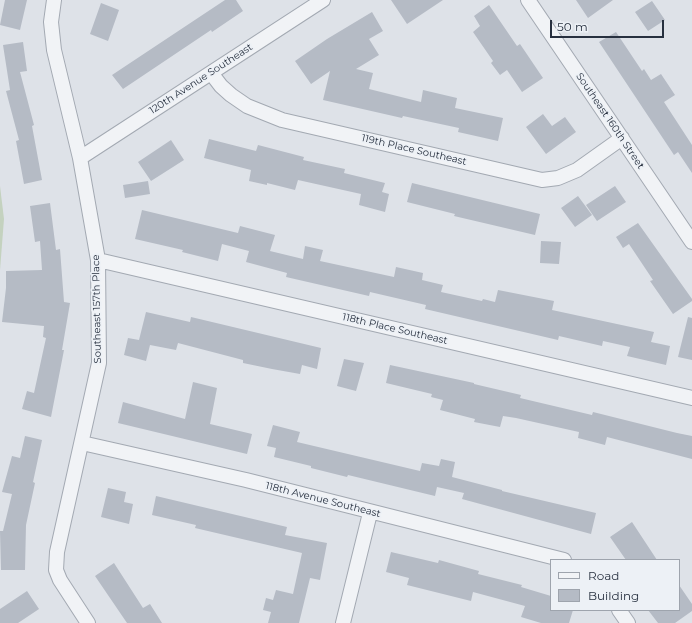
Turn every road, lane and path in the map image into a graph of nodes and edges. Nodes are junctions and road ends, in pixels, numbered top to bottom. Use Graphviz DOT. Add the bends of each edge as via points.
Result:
graph roads {
  1 [pos="54,0"];
  2 [pos="323,0"];
  3 [pos="528,0"];
  4 [pos="211,73"];
  5 [pos="622,138"];
  6 [pos="80,158"];
  7 [pos="692,242"];
  8 [pos="98,260"];
  9 [pos="692,398"];
  10 [pos="82,443"];
  11 [pos="370,513"];
  12 [pos="560,559"];
  13 [pos="620,611"];
  14 [pos="88,623"];
  15 [pos="343,623"];
  16 [pos="628,623"];
  1 -- 6 [label="street, Southeast 157th Place" via="51,22 54,50"];
  2 -- 4 [label="street, 120th Avenue Southeast"];
  3 -- 5 [label="street, Southeast 160th Street"];
  4 -- 5 [label="street, 119th Place Southeast" via="221,86 247,106 282,120 542,180 558,178 577,170"];
  4 -- 6 [label="street, 120th Avenue Southeast"];
  5 -- 7 [label="street, Southeast 160th Street"];
  6 -- 8 [label="street, Southeast 157th Place"];
  8 -- 9 [label="street, 118th Place Southeast"];
  8 -- 10 [label="street, Southeast 157th Place" via="99,363"];
  10 -- 11 [label="street, 118th Avenue Southeast" via="246,480"];
  10 -- 14 [label="street, Southeast 157th Place" via="57,552 56,570"];
  11 -- 12 [label="street, 118th Avenue Southeast"];
  11 -- 15 [label="street"];
  13 -- 16 [label="street"];
}
